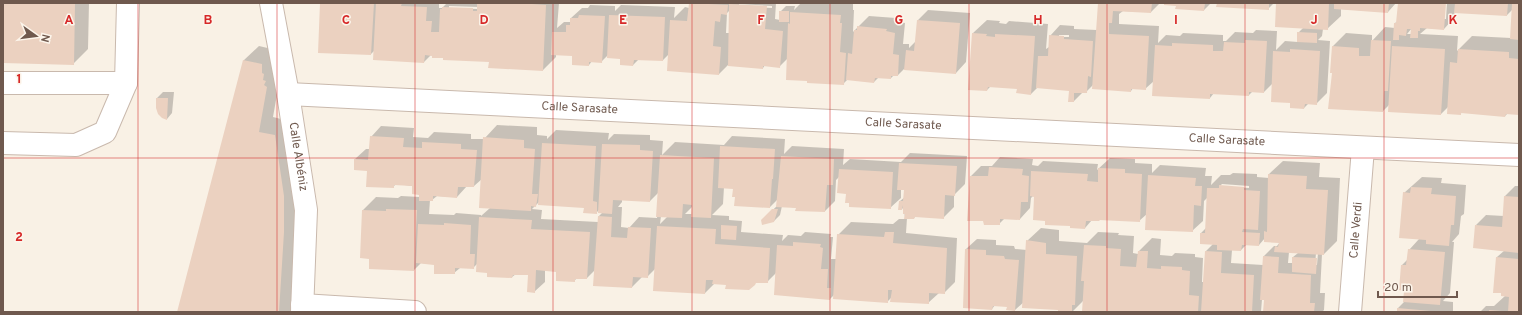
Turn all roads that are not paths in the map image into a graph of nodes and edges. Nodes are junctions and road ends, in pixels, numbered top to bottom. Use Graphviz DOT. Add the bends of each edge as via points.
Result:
graph roads {
  1 [pos="128,3"];
  2 [pos="271,3"];
  3 [pos="3,83"];
  4 [pos="126,83"];
  5 [pos="288,94"];
  6 [pos="3,143"];
  7 [pos="1363,148"];
  8 [pos="1519,155"];
  9 [pos="302,308"];
  10 [pos="415,312"];
  11 [pos="1350,312"];
  1 -- 4 [label="street"];
  2 -- 5 [label="street, Calle Albéniz"];
  3 -- 4 [label="street"];
  4 -- 6 [label="street" via="105,132 76,145"];
  5 -- 7 [label="street, Calle Sarasate"];
  5 -- 9 [label="street, Calle Albéniz" via="306,210"];
  7 -- 8 [label="street, Calle Sarasate"];
  7 -- 11 [label="street, Calle Verdi"];
  9 -- 10 [label="street"];
}
